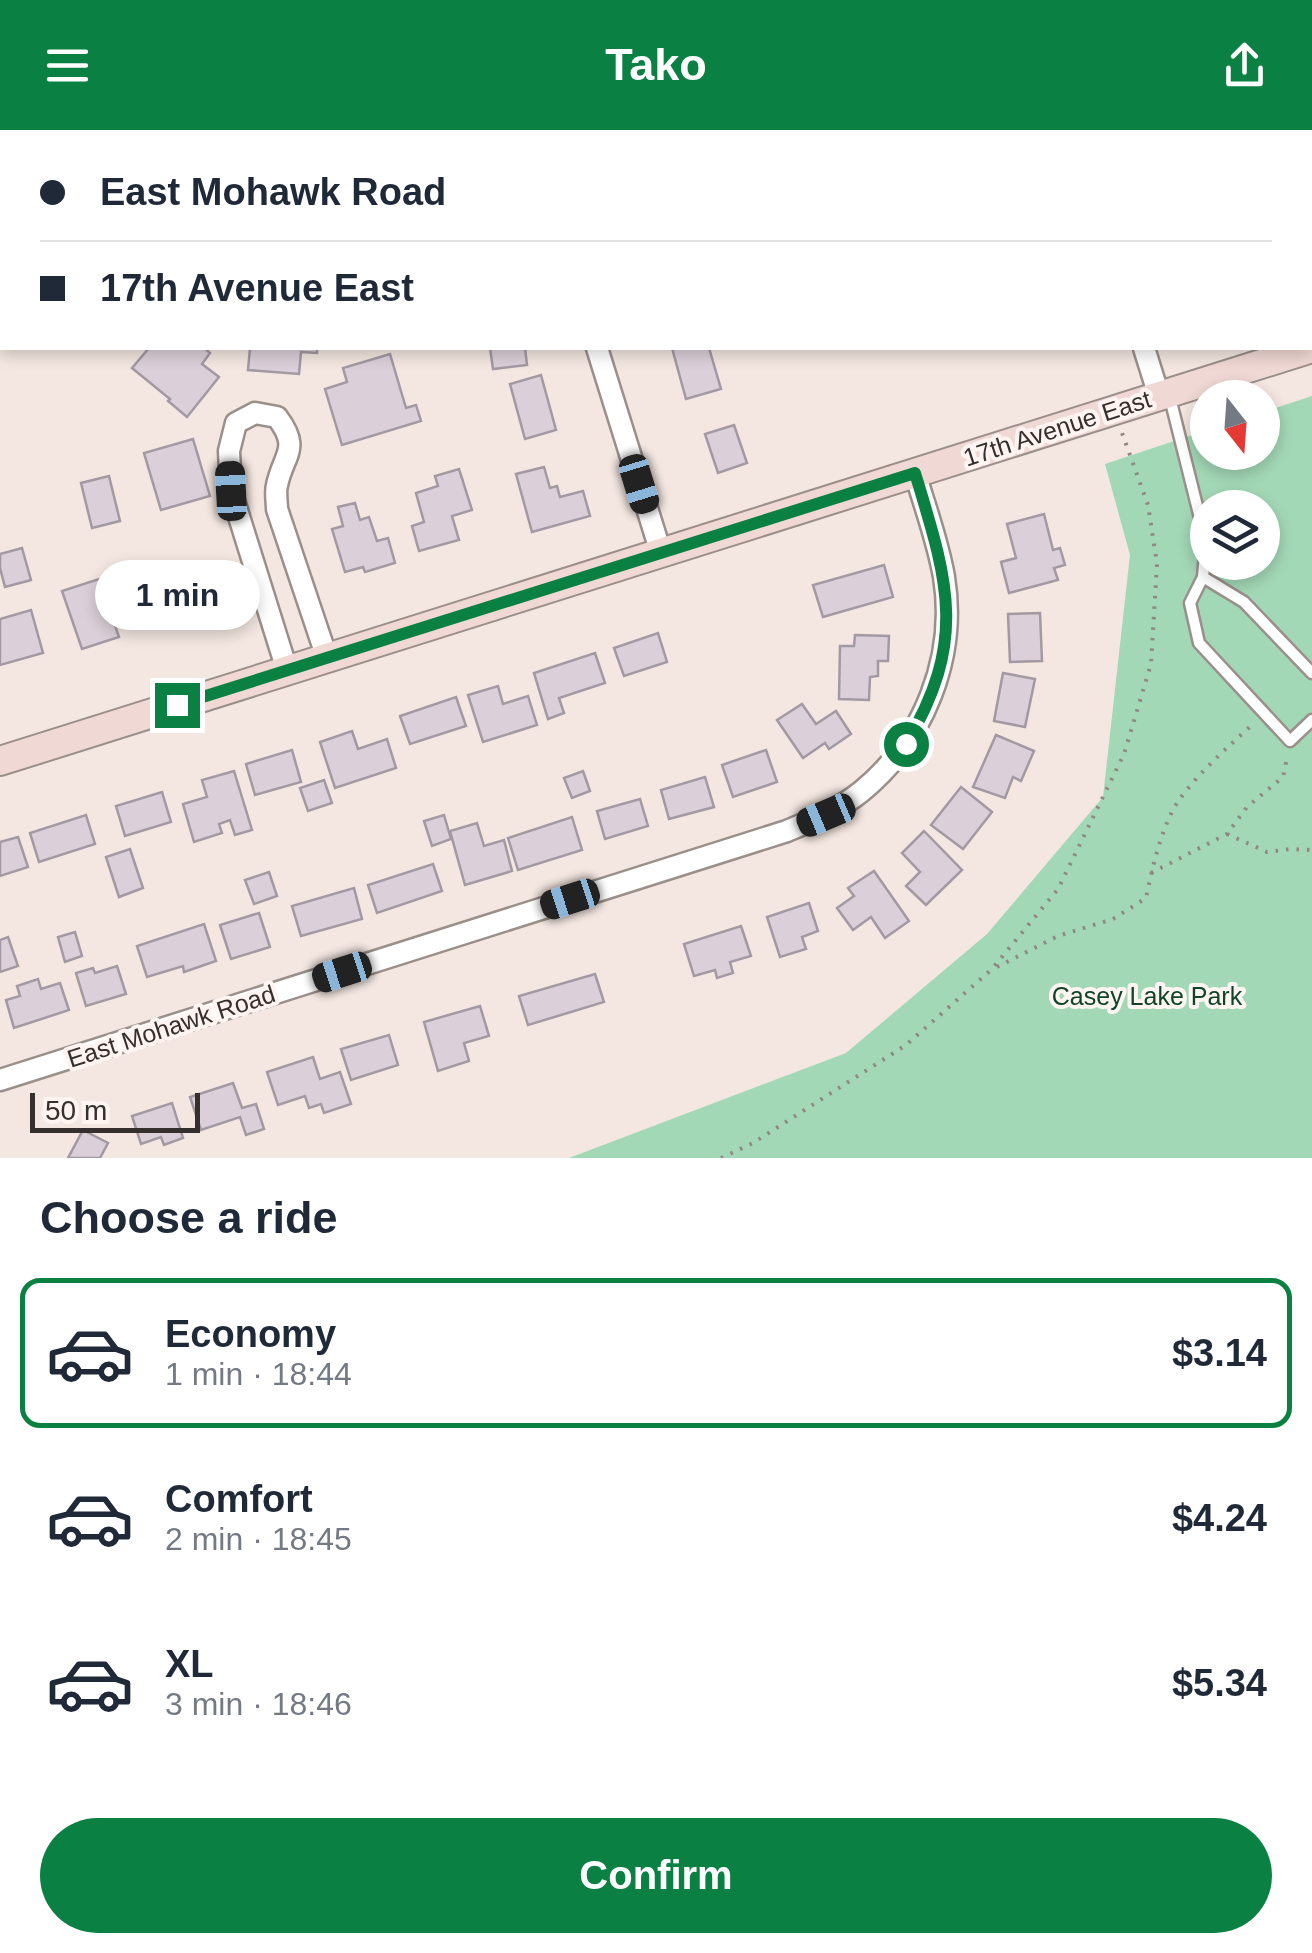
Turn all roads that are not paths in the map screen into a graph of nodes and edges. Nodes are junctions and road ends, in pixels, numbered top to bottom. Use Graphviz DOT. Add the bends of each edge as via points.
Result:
graph roads {
  1 [pos="598,350"];
  2 [pos="1145,350"];
  3 [pos="1306,350"];
  4 [pos="1164,394"];
  5 [pos="915,473"];
  6 [pos="1191,490"];
  7 [pos="660,553"];
  8 [pos="1202,580"];
  9 [pos="1208,580"];
  10 [pos="327,658"];
  11 [pos="288,670"];
  12 [pos="1312,674"];
  13 [pos="1312,720"];
  14 [pos="0,761"];
  15 [pos="0,1080"];
  1 -- 7 [label="street"];
  2 -- 4 [label="street"];
  3 -- 4 [label="street, 17th Avenue East"];
  4 -- 5 [label="street, 17th Avenue East"];
  4 -- 6 [label="lane"];
  5 -- 7 [label="street, 17th Avenue East"];
  5 -- 15 [label="street, East Mohawk Road" via="944,579 944,653 906,744 860,792 826,815"];
  7 -- 10 [label="street, 17th Avenue East"];
  8 -- 13 [label="lane" via="1190,603 1199,644 1290,741"];
  9 -- 12 [label="lane" via="1244,602"];
  10 -- 11 [label="street, 17th Avenue East"];
  10 -- 11 [label="street" via="277,510 289,432 277,416 255,413 236,423 231,491"];
  11 -- 14 [label="street, 17th Avenue East"];
}
